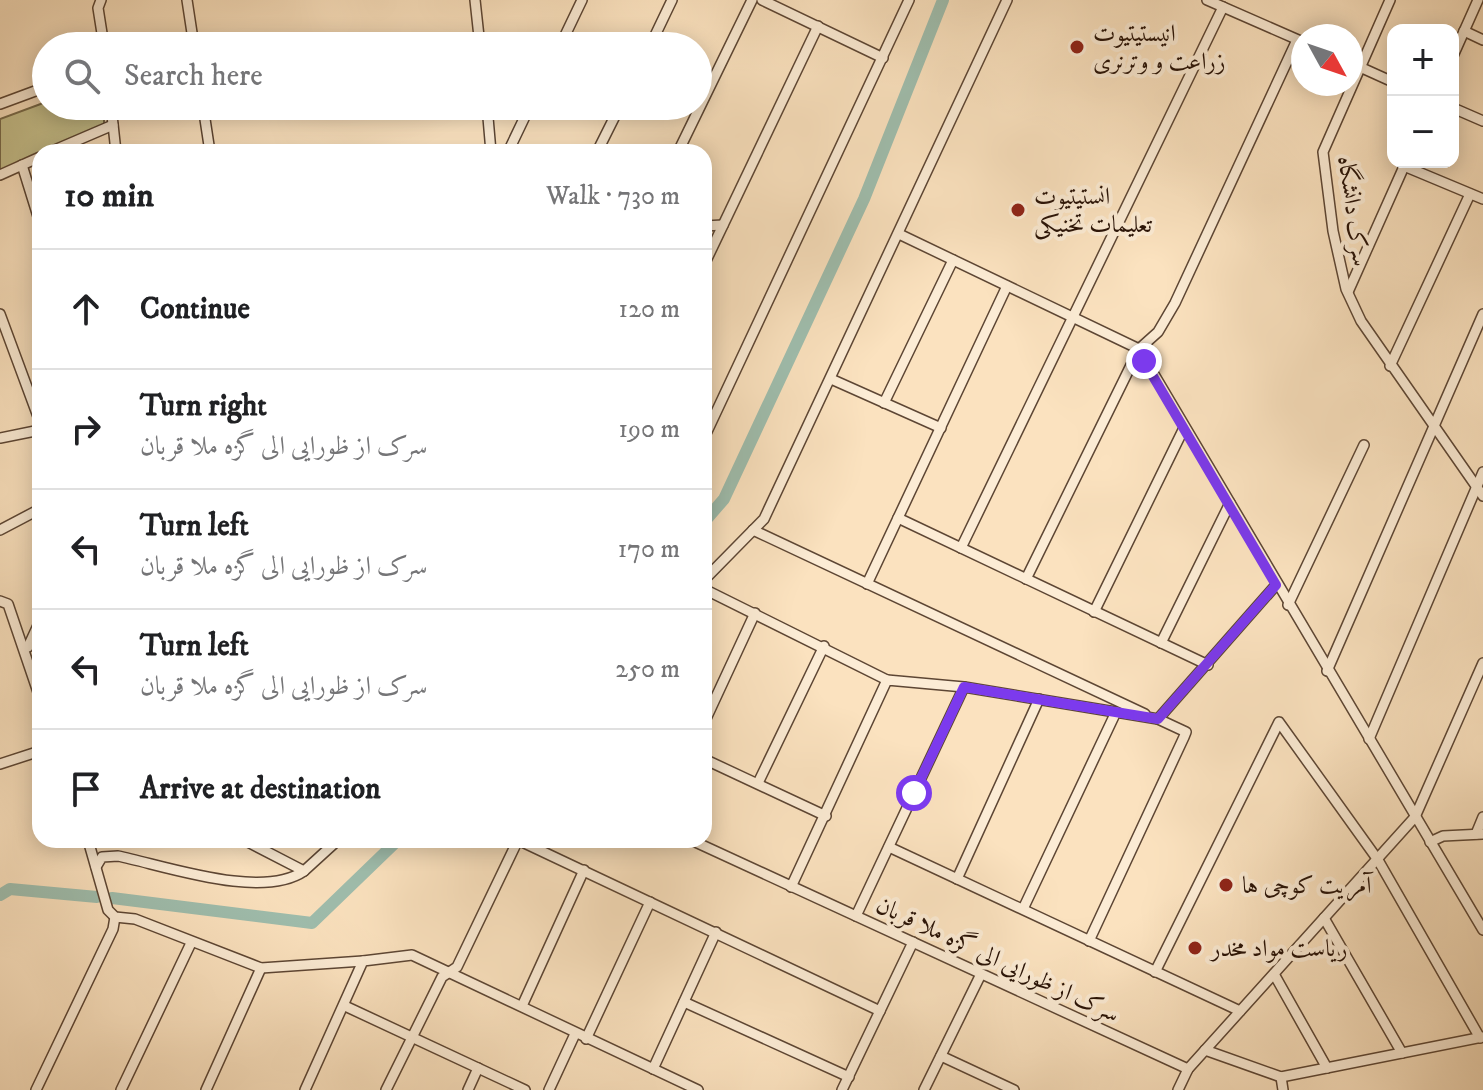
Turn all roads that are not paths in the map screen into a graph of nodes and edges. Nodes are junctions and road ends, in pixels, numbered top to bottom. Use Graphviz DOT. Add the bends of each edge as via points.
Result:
graph roads {
  1 [pos="101,0"];
  2 [pos="187,0"];
  3 [pos="475,0"];
  4 [pos="582,0"];
  5 [pos="672,0"];
  6 [pos="752,0"];
  7 [pos="762,0"];
  8 [pos="909,0"];
  9 [pos="1007,0"];
  10 [pos="1207,0"];
  11 [pos="1390,0"];
  12 [pos="1478,0"];
  13 [pos="1223,7"];
  14 [pos="818,26"];
  15 [pos="1464,31"];
  16 [pos="102,32"];
  17 [pos="192,32"];
  18 [pos="478,32"];
  19 [pos="567,32"];
  20 [pos="657,32"];
  21 [pos="1291,37"];
  22 [pos="1483,40"];
  23 [pos="1459,42"];
  24 [pos="1363,50"];
  25 [pos="883,58"];
  26 [pos="1291,60"];
  27 [pos="1363,69"];
  28 [pos="1387,79"];
  29 [pos="712,82"];
  30 [pos="32,92"];
  31 [pos="1344,96"];
  32 [pos="0,104"];
  33 [pos="1459,111"];
  34 [pos="112,120"];
  35 [pos="205,120"];
  36 [pos="488,120"];
  37 [pos="523,120"];
  38 [pos="613,120"];
  39 [pos="694,120"];
  40 [pos="1483,121"];
  41 [pos="113,125"];
  42 [pos="69,144"];
  43 [pos="115,144"];
  44 [pos="209,144"];
  45 [pos="490,144"];
  46 [pos="512,144"];
  47 [pos="601,144"];
  48 [pos="682,144"];
  49 [pos="32,161"];
  50 [pos="22,165"];
  51 [pos="1403,168"];
  52 [pos="1414,168"];
  53 [pos="0,175"];
  54 [pos="1470,194"];
  55 [pos="32,197"];
  56 [pos="1483,199"];
  57 [pos="723,225"];
  58 [pos="712,226"];
  59 [pos="899,234"];
  60 [pos="712,248"];
  61 [pos="953,260"];
  62 [pos="1007,286"];
  63 [pos="1348,292"];
  64 [pos="0,314"];
  65 [pos="1483,314"];
  66 [pos="1074,318"];
  67 [pos="1139,349"];
  68 [pos="1390,366"];
  69 [pos="831,379"];
  70 [pos="32,400"];
  71 [pos="884,403"];
  72 [pos="712,421"];
  73 [pos="1433,427"];
  74 [pos="941,428"];
  75 [pos="1184,428"];
  76 [pos="32,432"];
  77 [pos="0,438"];
  78 [pos="1364,445"];
  79 [pos="1483,472"];
  80 [pos="1476,487"];
  81 [pos="1483,496"];
  82 [pos="1230,503"];
  83 [pos="32,513"];
  84 [pos="898,518"];
  85 [pos="0,530"];
  86 [pos="753,530"];
  87 [pos="961,548"];
  88 [pos="712,572"];
  89 [pos="1026,579"];
  90 [pos="867,584"];
  91 [pos="1276,585"];
  92 [pos="712,593"];
  93 [pos="0,601"];
  94 [pos="1288,605"];
  95 [pos="1094,612"];
  96 [pos="755,613"];
  97 [pos="32,633"];
  98 [pos="1161,643"];
  99 [pos="24,645"];
  100 [pos="824,646"];
  101 [pos="32,649"];
  102 [pos="1483,663"];
  103 [pos="1208,665"];
  104 [pos="1327,671"];
  105 [pos="32,672"];
  106 [pos="887,680"];
  107 [pos="964,687"];
  108 [pos="1039,699"];
  109 [pos="712,706"];
  110 [pos="1116,712"];
  111 [pos="1155,718"];
  112 [pos="1369,739"];
  113 [pos="32,754"];
  114 [pos="712,763"];
  115 [pos="0,764"];
  116 [pos="758,783"];
  117 [pos="826,816"];
  118 [pos="1415,817"];
  119 [pos="1483,817"];
  120 [pos="1479,834"];
  121 [pos="1430,842"];
  122 [pos="889,847"];
  123 [pos="90,848"];
  124 [pos="259,848"];
  125 [pos="329,848"];
  126 [pos="514,848"];
  127 [pos="536,848"];
  128 [pos="708,848"];
  129 [pos="1378,860"];
  130 [pos="96,867"];
  131 [pos="584,870"];
  132 [pos="304,871"];
  133 [pos="957,879"];
  134 [pos="791,887"];
  135 [pos="650,902"];
  136 [pos="1023,909"];
  137 [pos="1478,915"];
  138 [pos="856,916"];
  139 [pos="115,917"];
  140 [pos="1324,918"];
  141 [pos="1483,930"];
  142 [pos="716,932"];
  143 [pos="1089,941"];
  144 [pos="913,942"];
  145 [pos="191,943"];
  146 [pos="363,961"];
  147 [pos="261,968"];
  148 [pos="1155,972"];
  149 [pos="449,973"];
  150 [pos="981,974"];
  151 [pos="1274,974"];
  152 [pos="684,1002"];
  153 [pos="345,1006"];
  154 [pos="522,1006"];
  155 [pos="880,1011"];
  156 [pos="1240,1011"];
  157 [pos="575,1034"];
  158 [pos="412,1036"];
  159 [pos="1481,1038"];
  160 [pos="586,1039"];
  161 [pos="1205,1050"];
  162 [pos="1402,1053"];
  163 [pos="941,1056"];
  164 [pos="478,1068"];
  165 [pos="1327,1068"];
  166 [pos="653,1069"];
  167 [pos="1188,1069"];
  168 [pos="849,1077"];
  169 [pos="1281,1077"];
  170 [pos="1008,1089"];
  171 [pos="36,1090"];
  172 [pos="121,1090"];
  173 [pos="206,1090"];
  174 [pos="305,1090"];
  175 [pos="386,1090"];
  176 [pos="468,1090"];
  177 [pos="525,1090"];
  178 [pos="549,1090"];
  179 [pos="698,1090"];
  180 [pos="842,1090"];
  181 [pos="924,1090"];
  182 [pos="1178,1090"];
  183 [pos="1283,1090"];
  1 -- 16 [label="street"];
  2 -- 17 [label="street"];
  3 -- 18 [label="street"];
  4 -- 19 [label="street"];
  5 -- 20 [label="street"];
  6 -- 29 [label="street"];
  7 -- 14 [label="street"];
  8 -- 25 [label="street"];
  9 -- 59 [label="street"];
  10 -- 13 [label="street"];
  11 -- 24 [label="street, سرک دانشگاه"];
  12 -- 15 [label="street"];
  13 -- 21 [label="street"];
  13 -- 66 [label="street"];
  14 -- 25 [label="street"];
  14 -- 57 [label="street"];
  15 -- 22 [label="street"];
  15 -- 23 [label="street"];
  25 -- 72 [label="street"];
  26 -- 67 [label="street" via="1175,303 1158,332"];
  27 -- 28 [label="street"];
  30 -- 32 [label="street"];
  31 -- 63 [label="street, سرک دانشگاه" via="1323,152 1333,231"];
  33 -- 40 [label="street"];
  34 -- 41 [label="street"];
  35 -- 44 [label="street"];
  36 -- 45 [label="street"];
  37 -- 46 [label="street"];
  38 -- 47 [label="street"];
  39 -- 48 [label="street"];
  41 -- 42 [label="street"];
  41 -- 43 [label="street"];
  49 -- 50 [label="street"];
  50 -- 53 [label="street"];
  50 -- 55 [label="street"];
  51 -- 63 [label="street"];
  52 -- 54 [label="street"];
  54 -- 56 [label="street"];
  54 -- 68 [label="street"];
  57 -- 58 [label="street"];
  57 -- 60 [label="street"];
  59 -- 61 [label="street"];
  59 -- 69 [label="street"];
  61 -- 62 [label="street"];
  61 -- 71 [label="street"];
  62 -- 66 [label="street"];
  62 -- 74 [label="street"];
  63 -- 68 [label="street, سرک دانشگاه"];
  64 -- 70 [label="street"];
  65 -- 73 [label="street"];
  66 -- 67 [label="street"];
  66 -- 87 [label="street"];
  67 -- 75 [label="street"];
  67 -- 89 [label="street"];
  68 -- 73 [label="street, سرک دانشگاه"];
  69 -- 71 [label="street"];
  69 -- 86 [label="street" via="764,519"];
  71 -- 74 [label="street"];
  73 -- 80 [label="street, سرک دانشگاه"];
  73 -- 104 [label="street"];
  74 -- 84 [label="street"];
  75 -- 82 [label="street"];
  75 -- 95 [label="street"];
  76 -- 77 [label="street"];
  78 -- 94 [label="street"];
  79 -- 80 [label="street"];
  80 -- 81 [label="street, سرک دانشگاه"];
  80 -- 112 [label="street"];
  82 -- 91 [label="street"];
  82 -- 98 [label="street"];
  83 -- 85 [label="street"];
  84 -- 87 [label="street"];
  84 -- 90 [label="street"];
  86 -- 88 [label="street"];
  86 -- 90 [label="street"];
  87 -- 89 [label="street"];
  89 -- 95 [label="street"];
  90 -- 111 [label="street"];
  91 -- 94 [label="street"];
  91 -- 103 [label="street"];
  92 -- 96 [label="street"];
  93 -- 99 [label="street" via="8,604"];
  94 -- 104 [label="street"];
  95 -- 98 [label="street"];
  96 -- 100 [label="street"];
  96 -- 109 [label="street"];
  97 -- 99 [label="street"];
  98 -- 103 [label="street"];
  99 -- 101 [label="street"];
  99 -- 105 [label="street"];
  100 -- 106 [label="street"];
  100 -- 116 [label="street"];
  102 -- 118 [label="street"];
  103 -- 111 [label="street"];
  104 -- 112 [label="street"];
  106 -- 107 [label="street"];
  106 -- 117 [label="street"];
  107 -- 108 [label="street"];
  107 -- 122 [label="street"];
  108 -- 110 [label="street"];
  108 -- 133 [label="street"];
  110 -- 111 [label="street"];
  110 -- 136 [label="street"];
  111 -- 143 [label="street" via="1186,732"];
  112 -- 118 [label="street"];
  113 -- 115 [label="street"];
  114 -- 116 [label="street"];
  116 -- 117 [label="street"];
  117 -- 134 [label="street"];
  118 -- 121 [label="street"];
  118 -- 129 [label="street"];
  119 -- 120 [label="street"];
  120 -- 121 [label="street"];
  121 -- 137 [label="street"];
  122 -- 133 [label="street"];
  122 -- 138 [label="street"];
  123 -- 130 [label="street"];
  124 -- 132 [label="street"];
  125 -- 132 [label="street"];
  126 -- 149 [label="street" via="457,967"];
  127 -- 131 [label="street"];
  128 -- 134 [label="street, سرک از ظورایی الی گزه ملا قربان"];
  129 -- 140 [label="street"];
  129 -- 148 [label="street" via="1282,724 1275,724"];
  129 -- 159 [label="street"];
  130 -- 132 [label="street" via="102,857 118,856 254,884 284,881"];
  130 -- 139 [label="street" via="108,910"];
  131 -- 135 [label="street"];
  131 -- 154 [label="street"];
  133 -- 136 [label="street"];
  134 -- 138 [label="street, سرک از ظورایی الی گزه ملا قربان"];
  135 -- 142 [label="street"];
  135 -- 160 [label="street"];
  136 -- 143 [label="street"];
  137 -- 141 [label="street"];
  138 -- 144 [label="street, سرک از ظورایی الی گزه ملا قربان"];
  139 -- 145 [label="street" via="135,919"];
  139 -- 171 [label="street"];
  140 -- 151 [label="street"];
  140 -- 162 [label="street"];
  142 -- 152 [label="street"];
  142 -- 155 [label="street"];
  143 -- 148 [label="street"];
  144 -- 150 [label="street, سرک از ظورایی الی گزه ملا قربان"];
  144 -- 155 [label="street"];
  145 -- 147 [label="street"];
  145 -- 172 [label="street"];
  146 -- 147 [label="street"];
  146 -- 149 [label="street" via="412,955"];
  146 -- 153 [label="street"];
  147 -- 173 [label="street"];
  148 -- 156 [label="street"];
  149 -- 154 [label="street"];
  149 -- 158 [label="street" via="442,977"];
  150 -- 163 [label="street"];
  150 -- 167 [label="street, سرک از ظورایی الی گزه ملا قربان"];
  151 -- 156 [label="street"];
  151 -- 165 [label="street"];
  152 -- 166 [label="street"];
  152 -- 168 [label="street"];
  153 -- 158 [label="street"];
  153 -- 174 [label="street"];
  154 -- 157 [label="street"];
  155 -- 168 [label="street"];
  156 -- 161 [label="street"];
  157 -- 160 [label="street"];
  157 -- 178 [label="street"];
  158 -- 164 [label="street"];
  158 -- 175 [label="street"];
  159 -- 162 [label="street"];
  160 -- 166 [label="street"];
  161 -- 167 [label="street"];
  161 -- 169 [label="street"];
  162 -- 165 [label="street"];
  163 -- 170 [label="street"];
  163 -- 181 [label="street"];
  164 -- 176 [label="street"];
  164 -- 177 [label="street"];
  165 -- 169 [label="street"];
  166 -- 179 [label="street"];
  167 -- 182 [label="street"];
  168 -- 180 [label="street"];
  169 -- 183 [label="street"];
}
